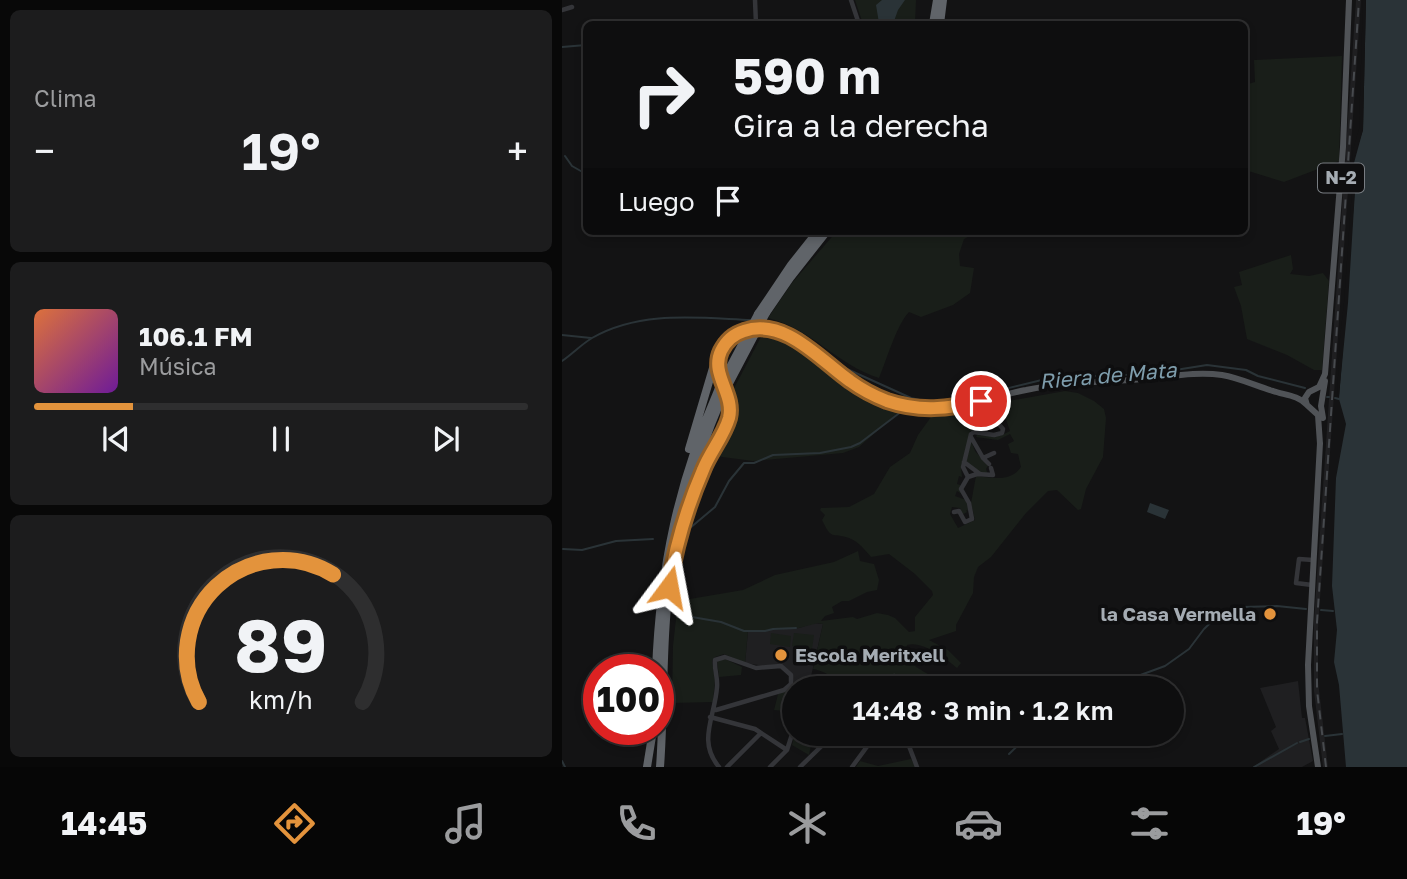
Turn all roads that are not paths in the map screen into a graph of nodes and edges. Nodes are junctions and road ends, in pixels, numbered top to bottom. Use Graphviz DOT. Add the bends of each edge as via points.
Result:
graph roads {
  1 [pos="755,0"];
  2 [pos="851,0"];
  3 [pos="936,0"];
  4 [pos="943,0"];
  5 [pos="1349,0"];
  6 [pos="571,6"];
  7 [pos="562,10"];
  8 [pos="756,21"];
  9 [pos="858,21"];
  10 [pos="933,21"];
  11 [pos="940,21"];
  12 [pos="815,235"];
  13 [pos="824,235"];
  14 [pos="762,314"];
  15 [pos="733,336"];
  16 [pos="1327,348"];
  17 [pos="721,391"];
  18 [pos="1310,392"];
  19 [pos="1291,396"];
  20 [pos="1323,396"];
  21 [pos="968,404"];
  22 [pos="1322,405"];
  23 [pos="1309,407"];
  24 [pos="971,436"];
  25 [pos="1320,444"];
  26 [pos="994,453"];
  27 [pos="983,458"];
  28 [pos="964,461"];
  29 [pos="980,474"];
  30 [pos="968,477"];
  31 [pos="676,507"];
  32 [pos="954,512"];
  33 [pos="1313,560"];
  34 [pos="673,562"];
  35 [pos="1312,585"];
  36 [pos="657,654"];
  37 [pos="664,654"];
  38 [pos="715,709"];
  39 [pos="713,718"];
  40 [pos="761,733"];
  41 [pos="652,745"];
  42 [pos="660,745"];
  43 [pos="665,745"];
  44 [pos="788,746"];
  45 [pos="822,746"];
  46 [pos="867,746"];
  47 [pos="909,746"];
  48 [pos="787,750"];
  49 [pos="650,767"];
  50 [pos="659,767"];
  51 [pos="665,767"];
  52 [pos="719,767"];
  53 [pos="727,767"];
  54 [pos="770,767"];
  55 [pos="800,767"];
  56 [pos="852,767"];
  57 [pos="917,767"];
  58 [pos="1318,767"];
  1 -- 8 [label="street"];
  2 -- 9 [label="street"];
  3 -- 10 [label="highway"];
  4 -- 11 [label="highway"];
  5 -- 16 [label="main road, N-2"];
  6 -- 7 [label="street"];
  12 -- 14 [label="highway"];
  13 -- 14 [label="highway"];
  14 -- 17 [label="highway, bridge"];
  15 -- 21 [label="main road" via="762,328 785,335 860,388 900,405 939,409"];
  15 -- 31 [label="highway" via="715,359"];
  15 -- 34 [label="highway" via="718,364 730,416 695,490"];
  16 -- 18 [label="main road, N-2" via="1323,380"];
  16 -- 20 [label="main road, N-2"];
  17 -- 31 [label="highway" via="693,453"];
  17 -- 34 [label="highway" via="689,490"];
  18 -- 19 [label="main road"];
  18 -- 20 [label="main road"];
  18 -- 23 [label="main road, N-2" via="1305,398"];
  19 -- 21 [label="main road" via="1212,374 1076,382"];
  19 -- 23 [label="main road"];
  20 -- 22 [label="main road, N-2"];
  21 -- 24 [label="street" via="972,412 996,421 1003,429 997,435 974,432"];
  22 -- 23 [label="main road"];
  22 -- 25 [label="main road, N-2"];
  23 -- 25 [label="main road, N-2" via="1319,418"];
  24 -- 27 [label="street"];
  24 -- 28 [label="street"];
  25 -- 33 [label="main road, N-2"];
  26 -- 27 [label="street"];
  27 -- 29 [label="street" via="993,475"];
  28 -- 29 [label="street"];
  28 -- 30 [label="street"];
  29 -- 30 [label="street"];
  30 -- 32 [label="street" via="961,486 971,520 964,522 959,511"];
  31 -- 36 [label="highway" via="662,586"];
  33 -- 35 [label="main road, N-2"];
  33 -- 35 [label="street" via="1299,559 1296,583"];
  34 -- 37 [label="highway"];
  35 -- 58 [label="main road, N-2" via="1308,692"];
  38 -- 38 [label="street" via="717,658 756,668 781,666 791,675 791,684 784,690"];
  38 -- 39 [label="street"];
  39 -- 40 [label="street"];
  39 -- 52 [label="street" via="708,747"];
  40 -- 48 [label="street"];
  40 -- 53 [label="street"];
  41 -- 49 [label="highway"];
  42 -- 50 [label="highway"];
  43 -- 51 [label="highway"];
  44 -- 48 [label="street"];
  45 -- 55 [label="street"];
  46 -- 56 [label="street"];
  47 -- 57 [label="street"];
  48 -- 54 [label="street"];
}
